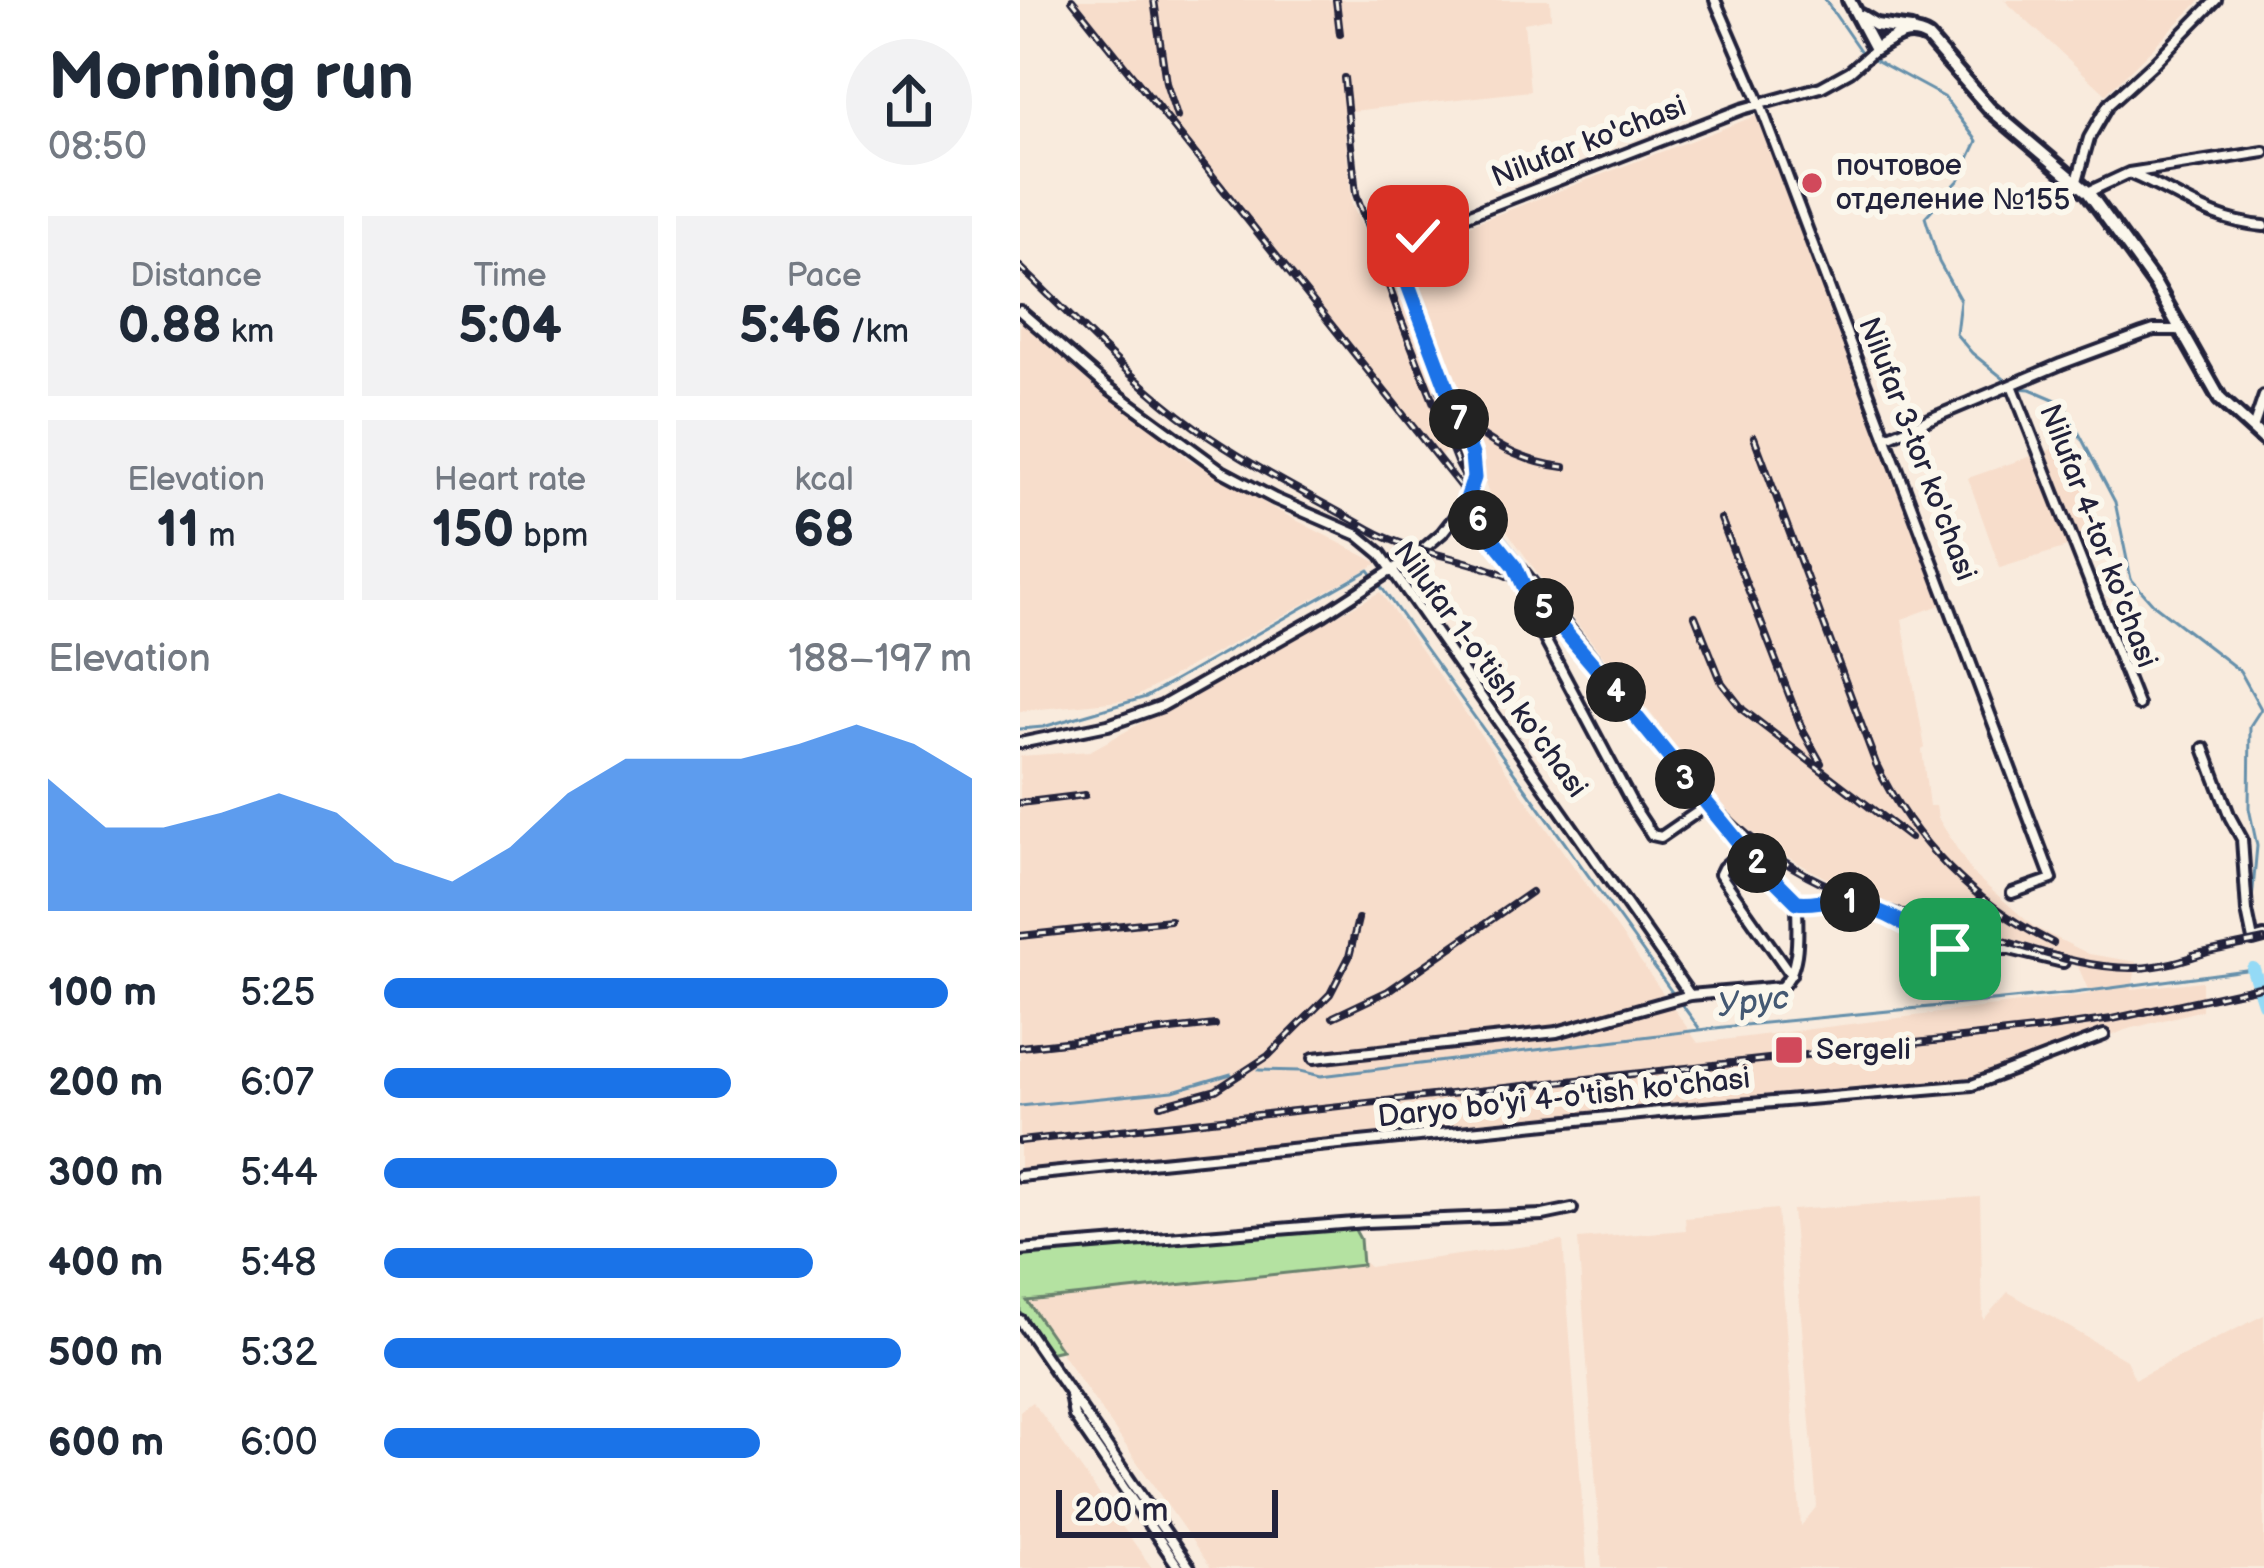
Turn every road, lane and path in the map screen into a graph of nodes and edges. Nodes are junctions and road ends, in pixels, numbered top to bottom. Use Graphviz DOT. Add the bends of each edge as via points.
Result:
graph roads {
  1 [pos="1715,0"];
  2 [pos="2216,0"];
  3 [pos="1851,2"];
  4 [pos="1923,35"];
  5 [pos="1875,49"];
  6 [pos="1760,104"];
  7 [pos="2264,152"];
  8 [pos="2129,173"];
  9 [pos="2077,181"];
  10 [pos="2088,192"];
  11 [pos="2264,226"];
  12 [pos="1020,311"];
  13 [pos="2181,330"];
  14 [pos="2012,385"];
  15 [pos="2264,395"];
  16 [pos="2252,429"];
  17 [pos="1887,437"];
  18 [pos="2264,439"];
  19 [pos="1465,505"];
  20 [pos="1392,570"];
  21 [pos="1543,606"];
  22 [pos="2138,705"];
  23 [pos="1020,742"];
  24 [pos="2204,748"];
  25 [pos="1706,806"];
  26 [pos="1744,849"];
  27 [pos="2012,892"];
  28 [pos="1797,902"];
  29 [pos="2264,937"];
  30 [pos="2063,962"];
  31 [pos="1791,975"];
  32 [pos="1690,994"];
  33 [pos="2104,1035"];
  34 [pos="1315,1058"];
  35 [pos="1020,1176"];
  36 [pos="1572,1209"];
  37 [pos="1020,1250"];
  38 [pos="1020,1320"];
  39 [pos="1140,1504"];
  40 [pos="1178,1568"];
  41 [pos="1190,1568"];
  1 -- 6 [label="street, Nilufar 3-tor ko'chasi"];
  2 -- 9 [label="street" via="2108,105"];
  3 -- 4 [label="street" via="1872,24"];
  3 -- 5 [label="street"];
  4 -- 5 [label="street, Nilufar ko'chasi" via="1901,34"];
  4 -- 9 [label="street" via="1989,108"];
  5 -- 6 [label="street, Nilufar ko'chasi" via="1835,81"];
  6 -- 17 [label="street, Nilufar 3-tor ko'chasi"];
  6 -- 19 [label="street, Nilufar ko'chasi" via="1408,243 1403,271 1472,455"];
  7 -- 8 [label="street"];
  8 -- 10 [label="street"];
  8 -- 11 [label="street" via="2226,220"];
  9 -- 10 [label="street"];
  10 -- 13 [label="street"];
  12 -- 20 [label="street, Nilufar 1-o'tish ko'chasi" via="1222,471 1358,535"];
  13 -- 14 [label="street" via="2154,330"];
  13 -- 16 [label="street" via="2220,399"];
  14 -- 17 [label="street"];
  14 -- 22 [label="street, Nilufar 4-tor ko'chasi"];
  15 -- 16 [label="street"];
  16 -- 18 [label="street"];
  17 -- 27 [label="street, Nilufar 3-tor ko'chasi" via="2052,879"];
  19 -- 20 [label="street" via="1435,541"];
  19 -- 21 [label="street"];
  20 -- 23 [label="street" via="1162,706"];
  20 -- 32 [label="street, Nilufar 1-o'tish ko'chasi"];
  21 -- 25 [label="street"];
  21 -- 25 [label="street" via="1542,634 1652,835 1661,837"];
  24 -- 29 [label="street" via="2242,839 2253,940"];
  25 -- 26 [label="street"];
  26 -- 28 [label="street"];
  26 -- 31 [label="street" via="1720,874"];
  28 -- 30 [label="street" via="1845,901 1950,949 2010,949"];
  28 -- 31 [label="street"];
  31 -- 32 [label="street" via="1774,988"];
  32 -- 34 [label="street" via="1557,1032"];
  33 -- 35 [label="street, Daryo bo'yi 4-o'tish ko'chasi" via="1972,1085"];
  36 -- 37 [label="street"];
  38 -- 39 [label="street"];
  39 -- 40 [label="street"];
  39 -- 41 [label="street"];
}
